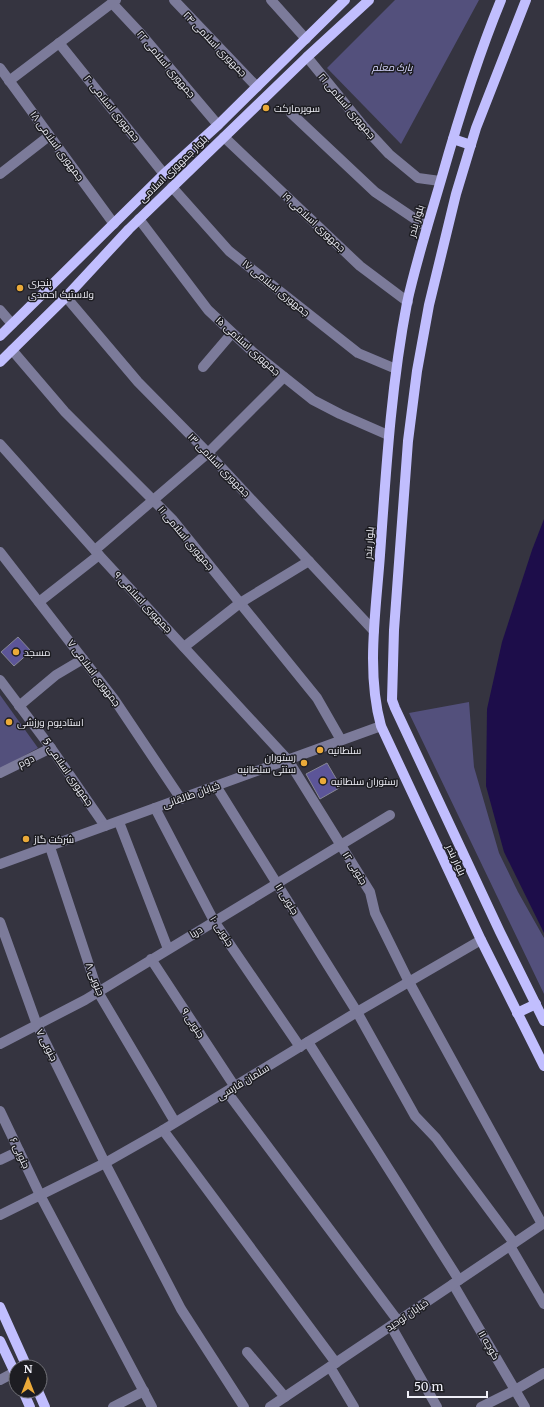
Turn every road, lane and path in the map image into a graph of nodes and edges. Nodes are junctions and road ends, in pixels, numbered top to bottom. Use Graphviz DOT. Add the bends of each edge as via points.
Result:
graph roads {
  1 [pos="174,0"];
  2 [pos="271,0"];
  3 [pos="345,0"];
  4 [pos="370,0"];
  5 [pos="501,0"];
  6 [pos="526,0"];
  7 [pos="114,1"];
  8 [pos="306,39"];
  9 [pos="59,43"];
  10 [pos="307,57"];
  11 [pos="0,68"];
  12 [pos="9,81"];
  13 [pos="257,87"];
  14 [pos="291,113"];
  15 [pos="218,125"];
  16 [pos="49,136"];
  17 [pos="224,138"];
  18 [pos="453,139"];
  19 [pos="471,145"];
  20 [pos="0,174"];
  21 [pos="164,174"];
  22 [pos="440,181"];
  23 [pos="172,187"];
  24 [pos="139,219"];
  25 [pos="114,224"];
  26 [pos="427,227"];
  27 [pos="66,298"];
  28 [pos="408,302"];
  29 [pos="0,310"];
  30 [pos="12,324"];
  31 [pos="232,333"];
  32 [pos="0,336"];
  33 [pos="12,350"];
  34 [pos="0,362"];
  35 [pos="203,366"];
  36 [pos="396,370"];
  37 [pos="284,378"];
  38 [pos="388,435"];
  39 [pos="0,444"];
  40 [pos="208,453"];
  41 [pos="153,500"];
  42 [pos="0,552"];
  43 [pos="97,553"];
  44 [pos="308,560"];
  45 [pos="39,602"];
  46 [pos="240,603"];
  47 [pos="374,631"];
  48 [pos="184,647"];
  49 [pos="83,659"];
  50 [pos="0,680"];
  51 [pos="19,706"];
  52 [pos="381,726"];
  53 [pos="341,740"];
  54 [pos="52,748"];
  55 [pos="288,760"];
  56 [pos="0,773"];
  57 [pos="216,786"];
  58 [pos="181,799"];
  59 [pos="155,808"];
  60 [pos="390,815"];
  61 [pos="119,822"];
  62 [pos="105,826"];
  63 [pos="341,845"];
  64 [pos="50,847"];
  65 [pos="0,864"];
  66 [pos="277,883"];
  67 [pos="214,921"];
  68 [pos="0,922"];
  69 [pos="481,940"];
  70 [pos="168,949"];
  71 [pos="151,960"];
  72 [pos="409,982"];
  73 [pos="98,992"];
  74 [pos="536,1004"];
  75 [pos="357,1012"];
  76 [pos="517,1014"];
  77 [pos="544,1021"];
  78 [pos="37,1025"];
  79 [pos="0,1044"];
  80 [pos="304,1044"];
  81 [pos="544,1066"];
  82 [pos="231,1089"];
  83 [pos="1,1116"];
  84 [pos="175,1122"];
  85 [pos="163,1130"];
  86 [pos="19,1151"];
  87 [pos="0,1160"];
  88 [pos="105,1162"];
  89 [pos="40,1195"];
  90 [pos="0,1215"];
  91 [pos="543,1223"];
  92 [pos="512,1244"];
  93 [pos="456,1282"];
  94 [pos="544,1304"];
  95 [pos="0,1307"];
  96 [pos="394,1323"];
  97 [pos="0,1341"];
  98 [pos="247,1352"];
  99 [pos="8,1359"];
  100 [pos="23,1359"];
  101 [pos="333,1365"];
  102 [pos="544,1373"];
  103 [pos="515,1390"];
  104 [pos="144,1391"];
  105 [pos="285,1397"];
  106 [pos="273,1406"];
  107 [pos="113,1407"];
  108 [pos="152,1407"];
  109 [pos="244,1407"];
  110 [pos="354,1407"];
  111 [pos="437,1407"];
  112 [pos="481,1407"];
  113 [pos="525,1407"];
  1 -- 13 [label="street, جمهوری اسلامی ۲۴"];
  2 -- 8 [label="street"];
  3 -- 8 [label="main road, بلوار جمهوری اسلامی"];
  4 -- 10 [label="main road, بلوار جمهوری اسلامی"];
  5 -- 18 [label="main road, بلوار بندر"];
  6 -- 19 [label="main road, بلوار بندر"];
  7 -- 9 [label="street"];
  7 -- 15 [label="street, جمهوری اسلامی ۲۲"];
  8 -- 13 [label="main road, بلوار جمهوری اسلامی"];
  9 -- 12 [label="street"];
  9 -- 21 [label="street, جمهوری اسلامی ۲۰"];
  10 -- 17 [label="main road, بلوار جمهوری اسلامی"];
  10 -- 22 [label="street, جمهوری اسلامی ۲۱" via="389,154 418,178"];
  11 -- 12 [label="street, جمهوری اسلامی ۱۸"];
  12 -- 16 [label="street, جمهوری اسلامی ۱۸"];
  13 -- 15 [label="main road, بلوار جمهوری اسلامی"];
  14 -- 26 [label="street" via="375,192"];
  15 -- 21 [label="main road, بلوار جمهوری اسلامی"];
  16 -- 20 [label="street"];
  16 -- 25 [label="street, جمهوری اسلامی ۱۸"];
  17 -- 23 [label="main road, بلوار جمهوری اسلامی"];
  17 -- 28 [label="street, جمهوری اسلامی ۱۹" via="360,266"];
  18 -- 19 [label="main road"];
  18 -- 22 [label="main road, بلوار بندر"];
  19 -- 74 [label="main road, بلوار بندر" via="442,247 417,370 408,449 394,630 392,700"];
  21 -- 25 [label="main road, بلوار جمهوری اسلامی"];
  22 -- 26 [label="main road, بلوار بندر"];
  23 -- 24 [label="main road, بلوار جمهوری اسلامی"];
  23 -- 36 [label="street, جمهوری اسلامی ۱۷" via="229,251 358,353"];
  24 -- 27 [label="main road, بلوار جمهوری اسلامی"];
  24 -- 31 [label="street, جمهوری اسلامی ۱۵" via="208,310"];
  25 -- 30 [label="main road, بلوار جمهوری اسلامی"];
  26 -- 28 [label="main road, بلوار بندر"];
  27 -- 33 [label="main road, بلوار جمهوری اسلامی"];
  27 -- 40 [label="street, جمهوری اسلامی ۱۳" via="138,382"];
  28 -- 36 [label="main road, بلوار بندر"];
  29 -- 30 [label="street"];
  30 -- 32 [label="main road, بلوار جمهوری اسلامی"];
  31 -- 35 [label="street"];
  31 -- 37 [label="street, جمهوری اسلامی ۱۵"];
  33 -- 34 [label="main road, بلوار جمهوری اسلامی"];
  33 -- 41 [label="street, جمهوری اسلامی ۱۱" via="65,412"];
  36 -- 38 [label="main road, بلوار بندر"];
  37 -- 38 [label="street, جمهوری اسلامی ۱۵" via="313,400"];
  37 -- 40 [label="street"];
  38 -- 47 [label="main road, بلوار بندر"];
  39 -- 43 [label="street, جمهوری اسلامی ۹"];
  40 -- 41 [label="street"];
  40 -- 44 [label="street, جمهوری اسلامی ۱۳"];
  41 -- 43 [label="street"];
  41 -- 46 [label="street, جمهوری اسلامی ۱۱" via="172,519"];
  42 -- 45 [label="street, جمهوری اسلامی ۷"];
  43 -- 45 [label="street"];
  43 -- 48 [label="street, جمهوری اسلامی ۹"];
  44 -- 46 [label="street"];
  44 -- 47 [label="street, جمهوری اسلامی ۱۳"];
  45 -- 49 [label="street, جمهوری اسلامی ۷"];
  46 -- 48 [label="street"];
  46 -- 53 [label="street, جمهوری اسلامی ۱۱" via="317,698"];
  47 -- 52 [label="main road, بلوار بندر" via="373,677 376,708"];
  48 -- 55 [label="street, جمهوری اسلامی ۹"];
  49 -- 51 [label="street" via="56,675"];
  49 -- 58 [label="street, جمهوری اسلامی ۷" via="114,698"];
  50 -- 51 [label="street, جمهوری اسلامی 5"];
  51 -- 54 [label="street, جمهوری اسلامی 5"];
  52 -- 53 [label="street, خیابان طالقانی"];
  52 -- 69 [label="main road, بلوار بندر"];
  53 -- 55 [label="street, خیابان طالقانی"];
  54 -- 56 [label="street, دوم"];
  54 -- 62 [label="street, جمهوری اسلامی 5"];
  55 -- 57 [label="street, خیابان طالقانی"];
  55 -- 63 [label="street, ۱۲ جنوبی"];
  57 -- 58 [label="street, خیابان طالقانی"];
  57 -- 66 [label="street, ۱۱ جنوبی"];
  58 -- 59 [label="street, خیابان طالقانی"];
  59 -- 61 [label="street, خیابان طالقانی"];
  59 -- 67 [label="street, ۱۰ جنوبی"];
  60 -- 63 [label="street, دریا"];
  61 -- 62 [label="street, خیابان طالقانی"];
  61 -- 70 [label="street"];
  62 -- 64 [label="street, خیابان طالقانی"];
  63 -- 66 [label="street, دریا"];
  63 -- 72 [label="street, ۱۲ جنوبی" via="370,892 375,913"];
  64 -- 65 [label="street, خیابان طالقانی"];
  64 -- 73 [label="street, ۸ جنوبی"];
  66 -- 67 [label="street, دریا"];
  66 -- 75 [label="street, ۱۱ جنوبی"];
  67 -- 70 [label="street, دریا"];
  67 -- 80 [label="street, ۱۰ جنوبی"];
  68 -- 78 [label="street, ۷ جنوبی"];
  69 -- 72 [label="street, سلمان فارسی"];
  69 -- 76 [label="main road, بلوار بندر"];
  70 -- 71 [label="street, دریا"];
  71 -- 73 [label="street, دریا"];
  71 -- 82 [label="street, ۹ جنوبی"];
  72 -- 75 [label="street, سلمان فارسی"];
  72 -- 91 [label="street, ۱۲ جنوبی"];
  73 -- 78 [label="street, دریا"];
  73 -- 84 [label="street, ۸ جنوبی"];
  74 -- 76 [label="main road"];
  74 -- 77 [label="main road, بلوار بندر"];
  75 -- 80 [label="street, سلمان فارسی"];
  75 -- 92 [label="street, ۱۱ جنوبی" via="415,1116 436,1138"];
  76 -- 81 [label="main road, بلوار بندر"];
  78 -- 79 [label="street, دریا"];
  78 -- 88 [label="street, ۷ جنوبی"];
  80 -- 82 [label="street, سلمان فارسی"];
  80 -- 93 [label="street, ۱۰ جنوبی"];
  82 -- 84 [label="street, سلمان فارسی"];
  82 -- 96 [label="street, ۹ جنوبی"];
  83 -- 86 [label="street, ۶ جنوبی"];
  84 -- 85 [label="street, سلمان فارسی"];
  85 -- 88 [label="street, سلمان فارسی"];
  85 -- 101 [label="street"];
  86 -- 87 [label="street"];
  86 -- 89 [label="street, ۶ جنوبی"];
  88 -- 89 [label="street, سلمان فارسی"];
  88 -- 109 [label="street, ۷ جنوبی" via="180,1309"];
  89 -- 90 [label="street, سلمان فارسی"];
  89 -- 104 [label="street, ۶ جنوبی"];
  91 -- 92 [label="street, خیابان توحید"];
  92 -- 93 [label="street, خیابان توحید"];
  92 -- 94 [label="street, ۱۱ جنوبی"];
  93 -- 96 [label="street, خیابان توحید"];
  93 -- 103 [label="street, کوچه ۱۱"];
  95 -- 100 [label="main road"];
  96 -- 101 [label="street, خیابان توحید"];
  96 -- 111 [label="street, ۹ جنوبی"];
  97 -- 99 [label="main road"];
  98 -- 105 [label="street"];
  101 -- 105 [label="street, خیابان توحید"];
  101 -- 110 [label="street"];
  102 -- 103 [label="street"];
  103 -- 112 [label="street"];
  103 -- 113 [label="street, کوچه ۱۱"];
  104 -- 107 [label="street"];
  104 -- 108 [label="street, ۶ جنوبی"];
  105 -- 106 [label="street, خیابان توحید"];
}
